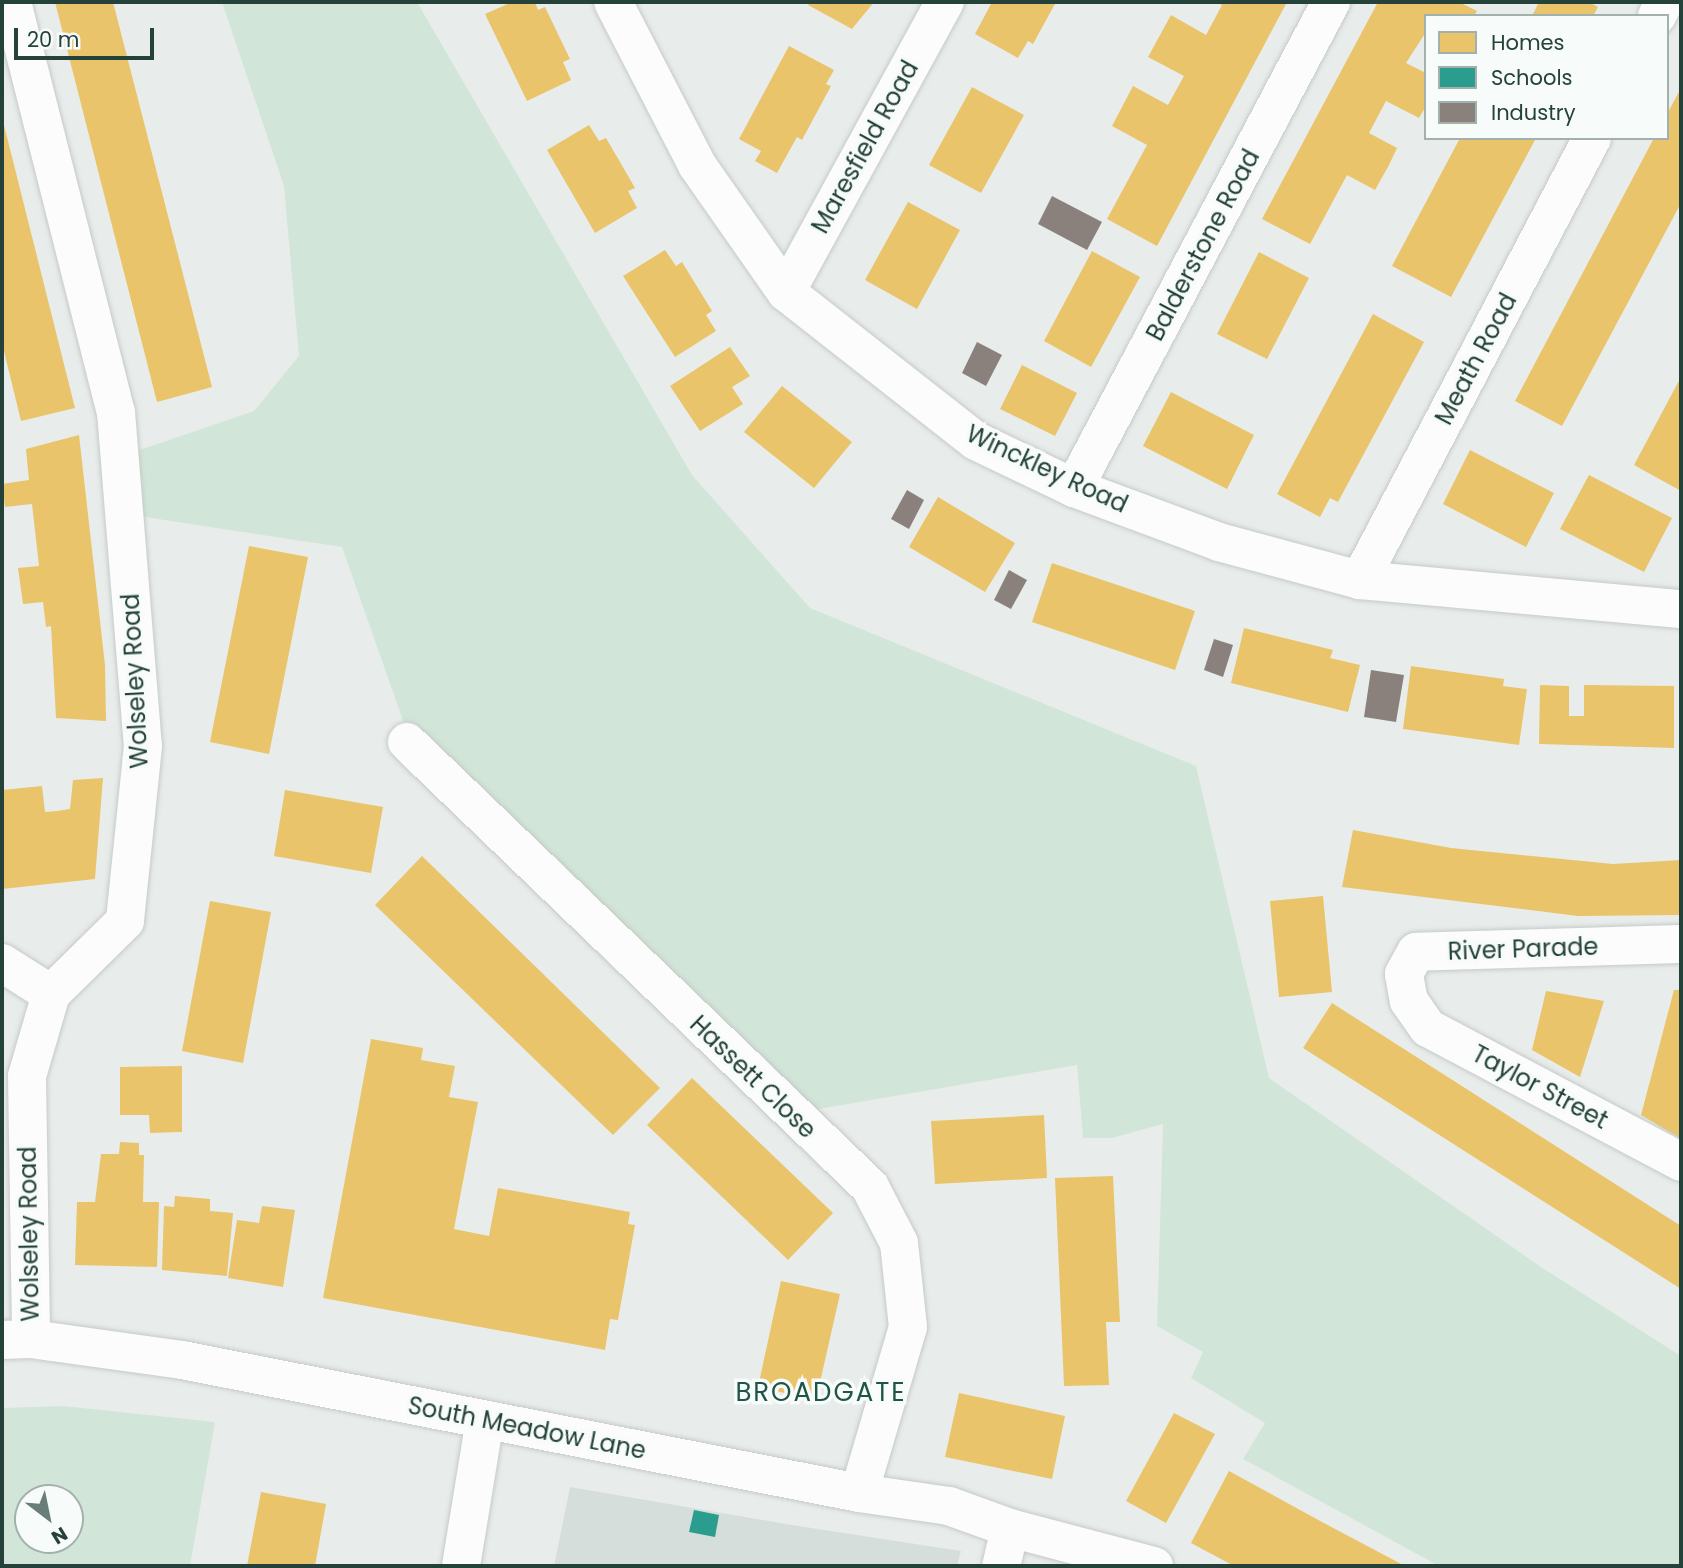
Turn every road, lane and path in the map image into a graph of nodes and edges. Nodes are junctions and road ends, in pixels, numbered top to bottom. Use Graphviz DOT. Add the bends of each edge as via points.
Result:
graph roads {
  1 [pos="12,2"];
  2 [pos="613,2"];
  3 [pos="945,2"];
  4 [pos="1331,2"];
  5 [pos="1591,140"];
  6 [pos="786,292"];
  7 [pos="1074,488"];
  8 [pos="1360,580"];
  9 [pos="1680,606"];
  10 [pos="407,742"];
  11 [pos="1681,944"];
  12 [pos="2,962"];
  13 [pos="51,994"];
  14 [pos="1409,1001"];
  15 [pos="1681,1162"];
  16 [pos="16,1340"];
  17 [pos="485,1420"];
  18 [pos="859,1493"];
  19 [pos="1010,1528"];
  20 [pos="461,1566"];
  21 [pos="1001,1566"];
  22 [pos="1154,1566"];
  1 -- 13 [label="street, Wolseley Road" via="116,412 143,746 125,921"];
  2 -- 6 [label="street, Winckley Road" via="697,165"];
  3 -- 6 [label="street, Maresfield Road"];
  4 -- 7 [label="street, Balderstone Road"];
  5 -- 8 [label="street, Meath Road"];
  6 -- 7 [label="street, Winckley Road" via="976,441"];
  7 -- 8 [label="street, Winckley Road" via="1219,542"];
  8 -- 9 [label="street, Winckley Road"];
  10 -- 18 [label="street, Hassett Close" via="870,1187 900,1243 908,1327"];
  11 -- 14 [label="street, River Parade" via="1416,953 1404,974"];
  12 -- 13 [label="street"];
  13 -- 16 [label="street, Wolseley Road" via="27,1076"];
  14 -- 15 [label="street, Taylor Street" via="1428,1028"];
  16 -- 17 [label="street, South Meadow Lane" via="182,1360"];
  17 -- 18 [label="street, South Meadow Lane"];
  17 -- 20 [label="street"];
  18 -- 19 [label="street, South Meadow Lane" via="949,1506"];
  19 -- 21 [label="street"];
  19 -- 22 [label="street, South Meadow Lane"];
}
